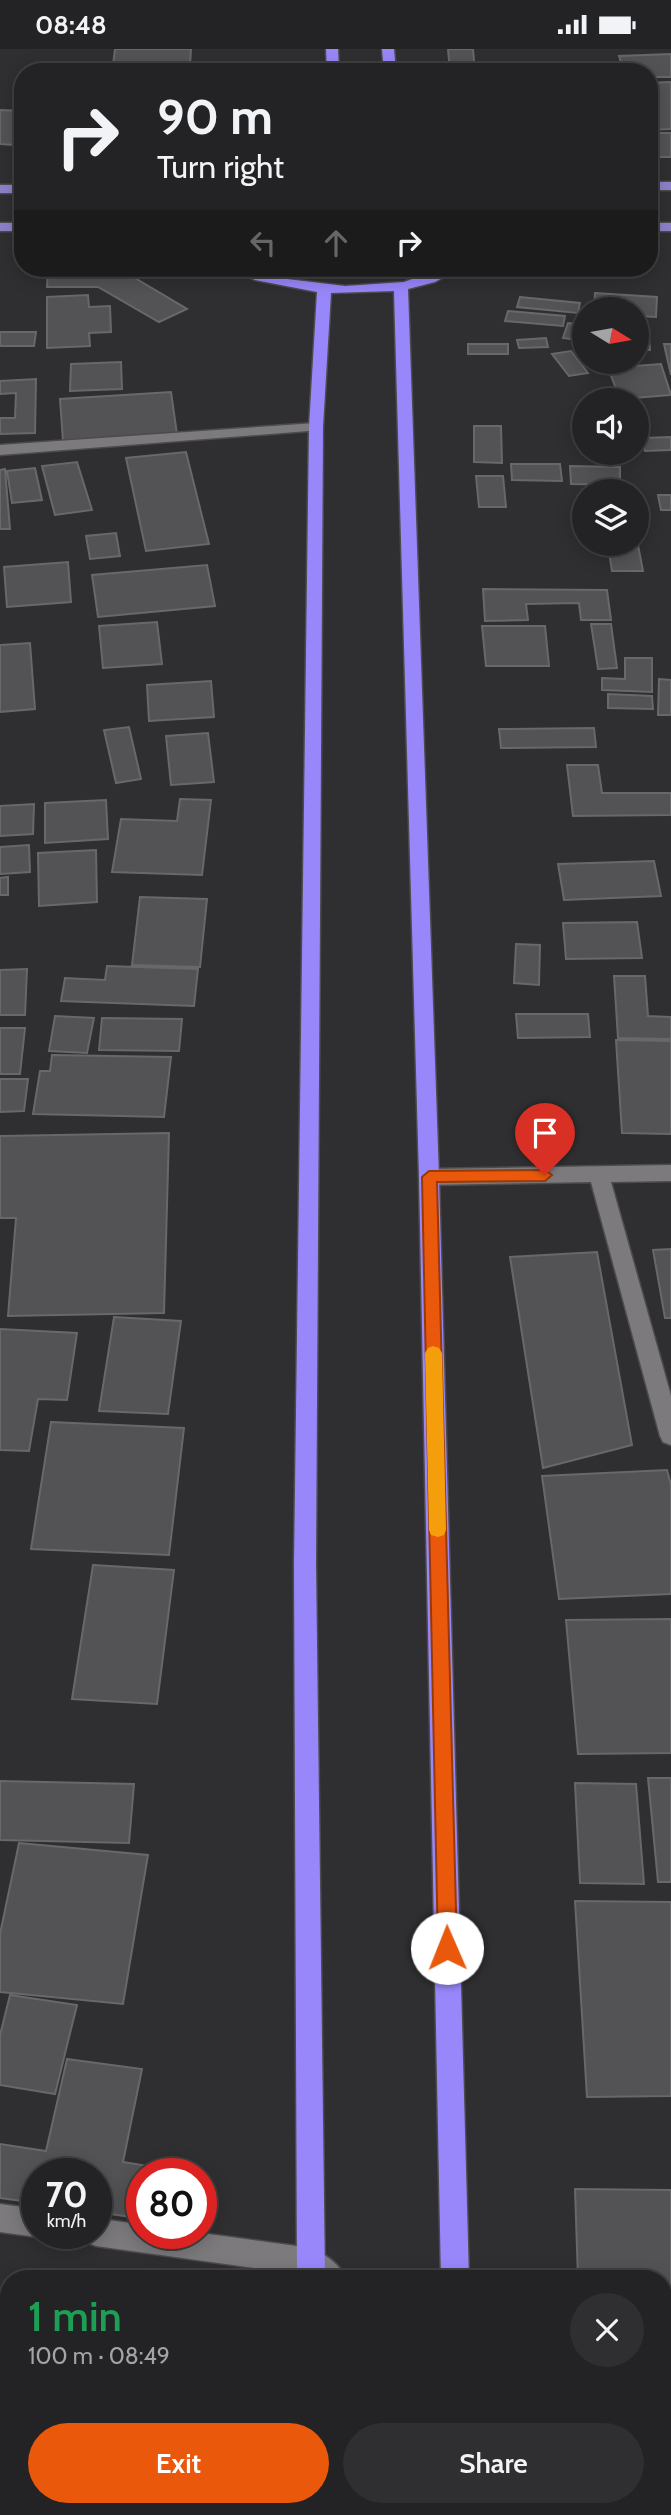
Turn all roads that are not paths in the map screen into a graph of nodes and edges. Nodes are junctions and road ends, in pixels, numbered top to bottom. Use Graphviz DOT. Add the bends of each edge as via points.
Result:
graph roads {
  1 [pos="261,277"];
  2 [pos="425,277"];
  3 [pos="401,285"];
  4 [pos="324,290"];
  5 [pos="316,427"];
  6 [pos="0,450"];
  7 [pos="671,1173"];
  8 [pos="599,1174"];
  9 [pos="429,1177"];
  10 [pos="671,1436"];
  11 [pos="0,2218"];
  12 [pos="21,2221"];
  13 [pos="112,2235"];
  14 [pos="302,2270"];
  15 [pos="318,2270"];
  16 [pos="455,2270"];
  1 -- 4 [label="highway"];
  2 -- 3 [label="highway"];
  3 -- 4 [label="highway"];
  3 -- 9 [label="highway"];
  4 -- 5 [label="highway"];
  5 -- 6 [label="street"];
  5 -- 15 [label="highway" via="305,1564"];
  7 -- 8 [label="street"];
  8 -- 9 [label="street"];
  8 -- 10 [label="street"];
  9 -- 16 [label="highway"];
  11 -- 12 [label="street"];
  13 -- 14 [label="street"];
}
